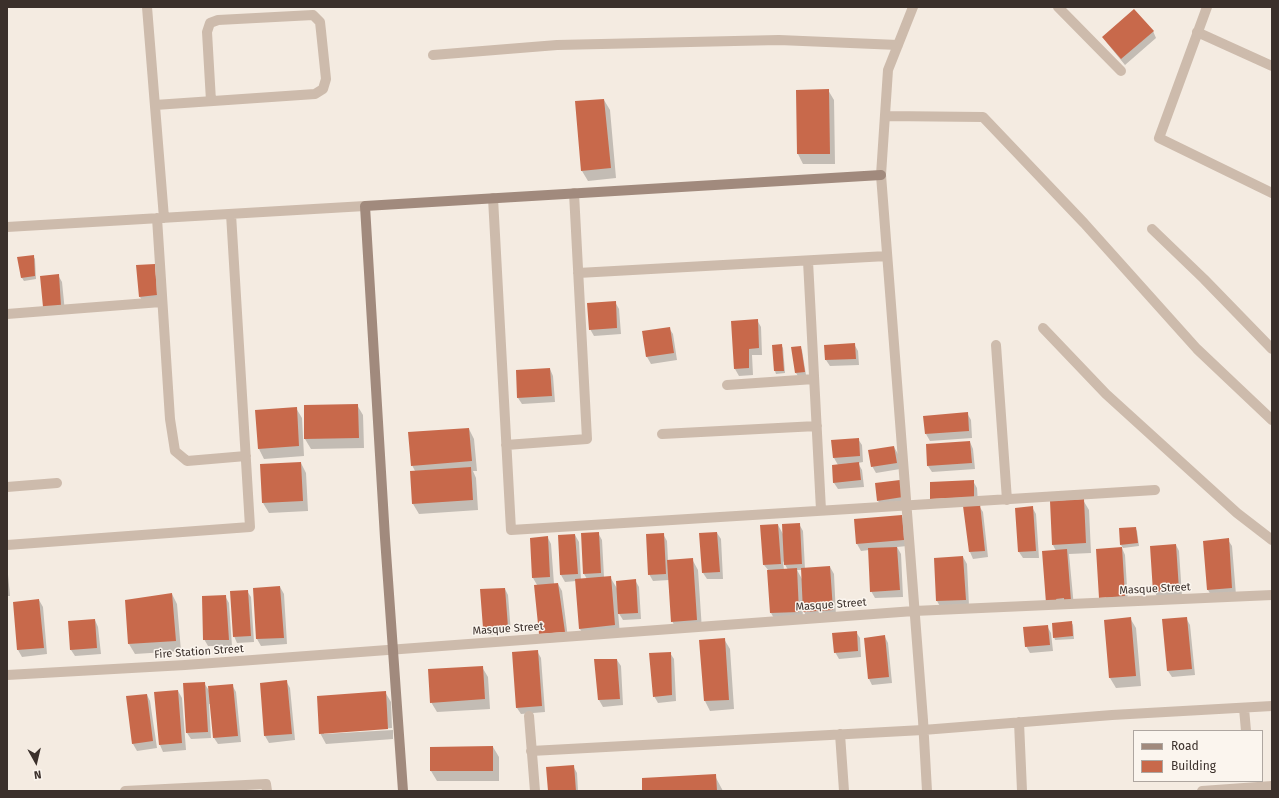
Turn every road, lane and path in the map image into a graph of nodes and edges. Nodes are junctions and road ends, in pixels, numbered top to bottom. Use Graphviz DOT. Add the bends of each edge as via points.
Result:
graph roads {
  1 [pos="147,7"];
  2 [pos="912,7"];
  3 [pos="1058,7"];
  4 [pos="1207,7"];
  5 [pos="1197,32"];
  6 [pos="898,44"];
  7 [pos="433,55"];
  8 [pos="1272,66"];
  9 [pos="1122,71"];
  10 [pos="212,101"];
  11 [pos="155,105"];
  12 [pos="885,116"];
  13 [pos="881,175"];
  14 [pos="574,193"];
  15 [pos="1272,193"];
  16 [pos="493,198"];
  17 [pos="365,206"];
  18 [pos="231,214"];
  19 [pos="160,218"];
  20 [pos="7,227"];
  21 [pos="1152,229"];
  22 [pos="887,256"];
  23 [pos="808,260"];
  24 [pos="578,273"];
  25 [pos="162,302"];
  26 [pos="7,314"];
  27 [pos="1043,328"];
  28 [pos="996,345"];
  29 [pos="1272,349"];
  30 [pos="814,379"];
  31 [pos="727,385"];
  32 [pos="1272,420"];
  33 [pos="817,426"];
  34 [pos="662,434"];
  35 [pos="506,445"];
  36 [pos="246,456"];
  37 [pos="57,484"];
  38 [pos="7,487"];
  39 [pos="1155,490"];
  40 [pos="1007,500"];
  41 [pos="906,506"];
  42 [pos="821,510"];
  43 [pos="1272,540"];
  44 [pos="7,545"];
  45 [pos="1272,595"];
  46 [pos="914,611"];
  47 [pos="392,650"];
  48 [pos="7,675"];
  49 [pos="1272,706"];
  50 [pos="1244,708"];
  51 [pos="529,716"];
  52 [pos="1019,722"];
  53 [pos="923,730"];
  54 [pos="1246,730"];
  55 [pos="840,734"];
  56 [pos="532,751"];
  57 [pos="1272,786"];
  58 [pos="1251,787"];
  59 [pos="125,791"];
  60 [pos="267,791"];
  61 [pos="403,791"];
  62 [pos="535,791"];
  63 [pos="844,791"];
  64 [pos="927,791"];
  65 [pos="1022,791"];
  66 [pos="1202,791"];
  1 -- 11 [label="street"];
  2 -- 6 [label="street"];
  3 -- 9 [label="street"];
  4 -- 5 [label="street"];
  5 -- 8 [label="street"];
  5 -- 15 [label="street" via="1159,138"];
  6 -- 7 [label="street" via="779,40 557,45"];
  6 -- 12 [label="street" via="888,70"];
  10 -- 10 [label="street" via="315,94 323,89 326,79 320,22 313,14 218,20 210,23 207,32"];
  10 -- 11 [label="street"];
  11 -- 19 [label="street"];
  12 -- 13 [label="street"];
  12 -- 32 [label="street" via="983,117 1089,228 1197,349"];
  13 -- 14 [label="street"];
  13 -- 22 [label="street"];
  14 -- 16 [label="street"];
  14 -- 24 [label="street"];
  16 -- 17 [label="street"];
  16 -- 35 [label="street"];
  17 -- 18 [label="street"];
  17 -- 47 [label="street"];
  18 -- 19 [label="street"];
  18 -- 36 [label="street"];
  19 -- 20 [label="street"];
  19 -- 25 [label="street"];
  21 -- 29 [label="street"];
  22 -- 23 [label="street"];
  22 -- 41 [label="street"];
  23 -- 24 [label="street"];
  23 -- 30 [label="street"];
  24 -- 35 [label="street" via="588,438"];
  25 -- 26 [label="street"];
  25 -- 36 [label="street" via="174,451 187,461"];
  27 -- 43 [label="street" via="1112,399 1237,513"];
  28 -- 40 [label="street"];
  30 -- 31 [label="street"];
  30 -- 33 [label="street"];
  33 -- 34 [label="street"];
  33 -- 42 [label="street"];
  35 -- 42 [label="street" via="511,530"];
  36 -- 44 [label="street" via="250,527"];
  37 -- 38 [label="street"];
  39 -- 40 [label="street"];
  40 -- 41 [label="street"];
  41 -- 42 [label="street"];
  41 -- 46 [label="street"];
  45 -- 46 [label="street, Masque Street"];
  46 -- 47 [label="street, Masque Street"];
  46 -- 53 [label="street"];
  47 -- 48 [label="street, Fire Station Street"];
  47 -- 61 [label="street"];
  49 -- 50 [label="street"];
  50 -- 52 [label="street"];
  50 -- 54 [label="street"];
  51 -- 56 [label="street"];
  52 -- 53 [label="street"];
  52 -- 65 [label="street"];
  53 -- 55 [label="street"];
  53 -- 64 [label="street"];
  55 -- 56 [label="street"];
  55 -- 63 [label="street"];
  56 -- 62 [label="street"];
  57 -- 58 [label="street"];
  58 -- 66 [label="street"];
  59 -- 60 [label="street" via="266,784"];
}
